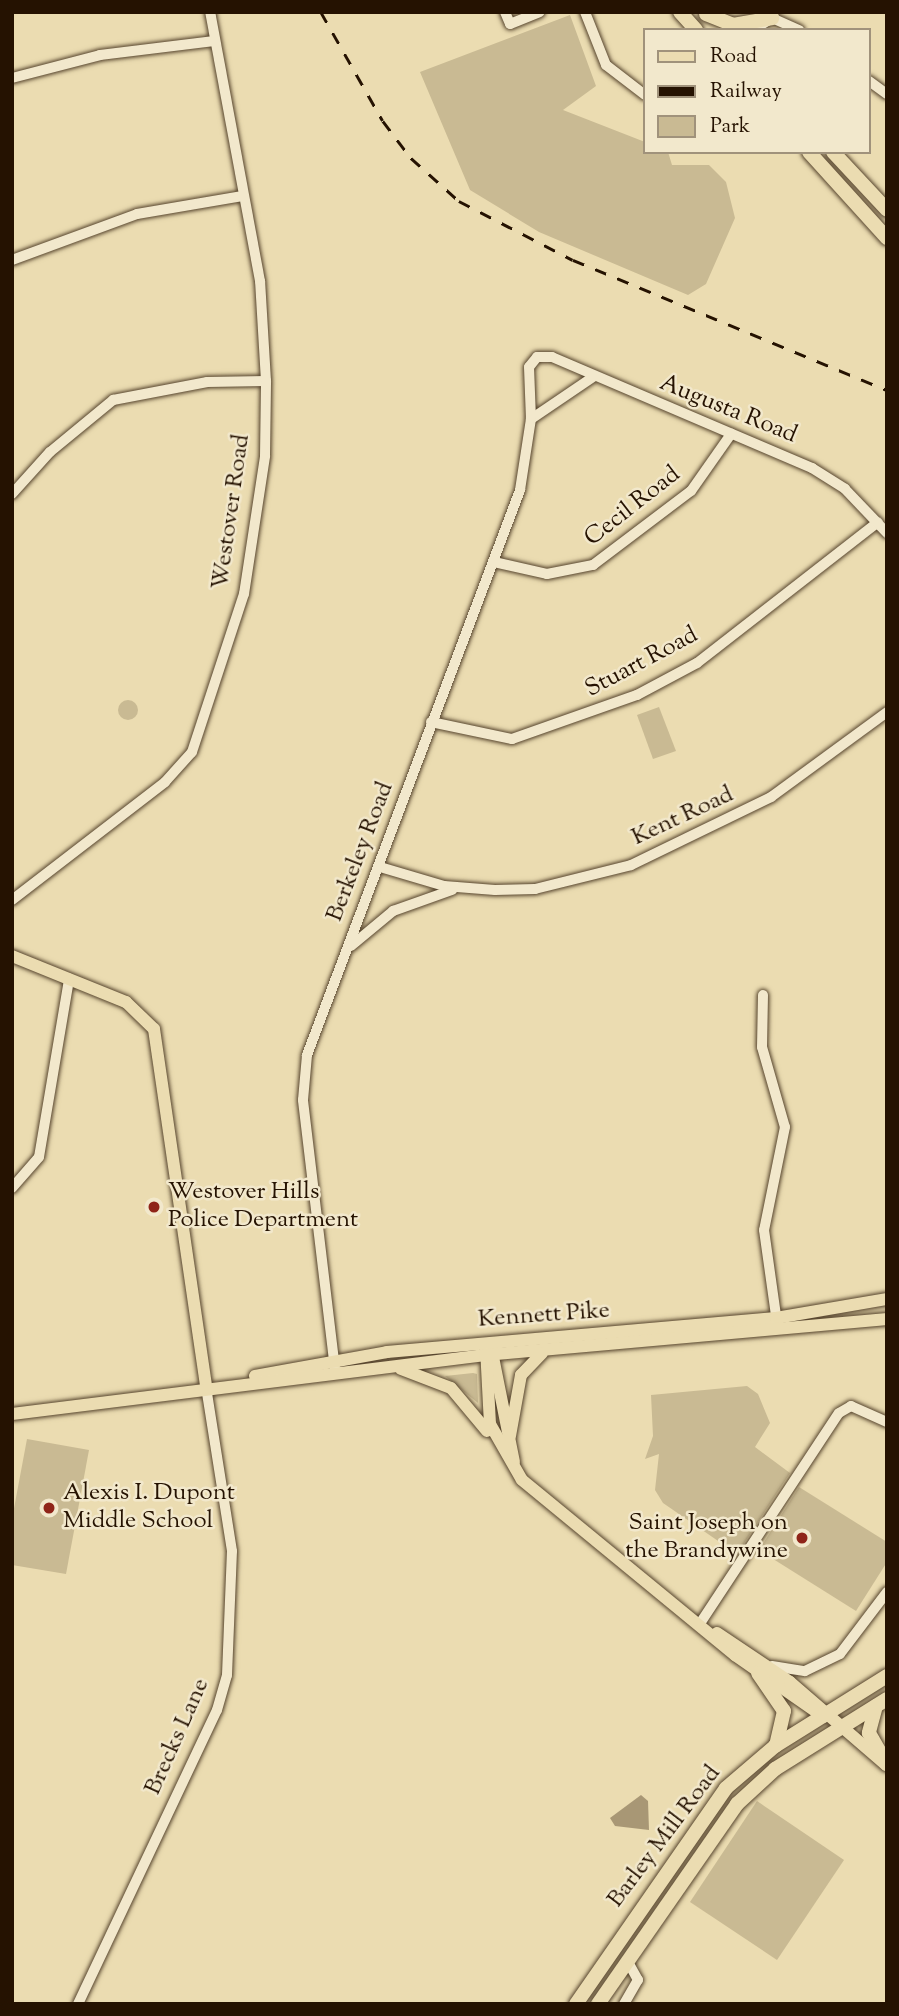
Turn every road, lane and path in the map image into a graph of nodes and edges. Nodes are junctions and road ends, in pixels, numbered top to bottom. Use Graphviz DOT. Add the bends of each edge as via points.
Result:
graph roads {
  1 [pos="210,12"];
  2 [pos="505,12"];
  3 [pos="540,12"];
  4 [pos="585,12"];
  5 [pos="680,12"];
  6 [pos="705,13"];
  7 [pos="767,20"];
  8 [pos="694,28"];
  9 [pos="717,28"];
  10 [pos="793,28"];
  11 [pos="214,41"];
  12 [pos="12,78"];
  13 [pos="871,82"];
  14 [pos="643,93"];
  15 [pos="887,94"];
  16 [pos="811,154"];
  17 [pos="835,154"];
  18 [pos="242,196"];
  19 [pos="887,210"];
  20 [pos="887,238"];
  21 [pos="12,260"];
  22 [pos="537,357"];
  23 [pos="593,377"];
  24 [pos="266,381"];
  25 [pos="531,419"];
  26 [pos="731,434"];
  27 [pos="12,494"];
  28 [pos="878,522"];
  29 [pos="887,533"];
  30 [pos="494,562"];
  31 [pos="887,712"];
  32 [pos="431,722"];
  33 [pos="380,867"];
  34 [pos="470,889"];
  35 [pos="12,900"];
  36 [pos="345,951"];
  37 [pos="12,956"];
  38 [pos="69,979"];
  39 [pos="763,995"];
  40 [pos="12,1188"];
  41 [pos="887,1299"];
  42 [pos="776,1318"];
  43 [pos="887,1320"];
  44 [pos="778,1332"];
  45 [pos="487,1340"];
  46 [pos="542,1352"];
  47 [pos="489,1355"];
  48 [pos="334,1359"];
  49 [pos="386,1367"];
  50 [pos="336,1376"];
  51 [pos="206,1386"];
  52 [pos="12,1414"];
  53 [pos="887,1422"];
  54 [pos="506,1453"];
  55 [pos="887,1592"];
  56 [pos="701,1622"];
  57 [pos="759,1666"];
  58 [pos="887,1676"];
  59 [pos="881,1703"];
  60 [pos="824,1717"];
  61 [pos="839,1729"];
  62 [pos="775,1746"];
  63 [pos="887,1764"];
  64 [pos="679,1852"];
  65 [pos="627,1960"];
  66 [pos="78,2004"];
  67 [pos="576,2004"];
  68 [pos="598,2004"];
  69 [pos="624,2004"];
  1 -- 11 [label="street, Westover Road"];
  2 -- 3 [label="street" via="510,24"];
  4 -- 14 [label="street" via="606,65"];
  5 -- 8 [label="highway"];
  6 -- 7 [label="highway" via="733,25"];
  6 -- 9 [label="highway"];
  7 -- 10 [label="street"];
  11 -- 12 [label="street" via="100,55"];
  11 -- 18 [label="street, Westover Road"];
  13 -- 15 [label="street"];
  16 -- 20 [label="highway"];
  17 -- 19 [label="highway"];
  18 -- 21 [label="street" via="137,214"];
  18 -- 24 [label="street, Westover Road" via="260,281"];
  22 -- 23 [label="street, Augusta Road" via="552,357"];
  22 -- 25 [label="street, Berkeley Road" via="529,367"];
  23 -- 25 [label="street"];
  23 -- 26 [label="street, Augusta Road"];
  24 -- 27 [label="street" via="207,382 113,400 77,427"];
  24 -- 35 [label="street, Westover Road" via="265,459 244,594 197,743 165,782"];
  25 -- 30 [label="street, Berkeley Road" via="520,490"];
  26 -- 28 [label="street, Augusta Road" via="812,468"];
  26 -- 30 [label="street, Cecil Road" via="691,491 593,565 547,574"];
  28 -- 29 [label="street, Augusta Road"];
  28 -- 32 [label="street, Stuart Road" via="697,663 637,695 512,739"];
  30 -- 32 [label="street, Berkeley Road"];
  31 -- 34 [label="street, Kent Road" via="771,797 687,842 579,880 535,889"];
  32 -- 33 [label="street, Berkeley Road"];
  33 -- 34 [label="street, Kent Road"];
  33 -- 36 [label="street, Berkeley Road"];
  34 -- 36 [label="street, Kent Road" via="416,899 372,925"];
  36 -- 48 [label="street, Berkeley Road" via="313,1030 303,1100"];
  37 -- 38 [label="main road"];
  38 -- 40 [label="street" via="39,1157"];
  38 -- 51 [label="main road" via="132,1006 156,1034"];
  39 -- 42 [label="street" via="762,1047 785,1138 764,1230"];
  41 -- 42 [label="main road, Kennett Pike"];
  42 -- 44 [label="street"];
  42 -- 45 [label="main road, Kennett Pike"];
  43 -- 44 [label="main road, Kennett Pike"];
  44 -- 46 [label="main road, Kennett Pike"];
  45 -- 47 [label="main road"];
  45 -- 48 [label="main road, Kennett Pike"];
  46 -- 47 [label="main road, Kennett Pike"];
  46 -- 54 [label="main road" via="525,1368 513,1396"];
  47 -- 49 [label="main road, Kennett Pike"];
  47 -- 54 [label="main road" via="485,1405"];
  48 -- 50 [label="street, Berkeley Road"];
  48 -- 51 [label="main road, Kennett Pike"];
  49 -- 50 [label="main road, Kennett Pike"];
  49 -- 54 [label="main road" via="451,1388"];
  50 -- 51 [label="main road, Kennett Pike"];
  51 -- 52 [label="main road, Kennett Pike"];
  51 -- 66 [label="street, Brecks Lane" via="232,1550 228,1675 217,1710"];
  53 -- 56 [label="street" via="851,1406 839,1413"];
  54 -- 56 [label="main road" via="530,1488"];
  55 -- 57 [label="street" via="860,1634 824,1662 786,1671"];
  56 -- 57 [label="main road"];
  57 -- 60 [label="main road"];
  57 -- 62 [label="highway" via="784,1711"];
  58 -- 60 [label="highway, Barley Mill Road"];
  59 -- 61 [label="highway, Barley Mill Road"];
  59 -- 63 [label="highway" via="869,1733"];
  60 -- 61 [label="main road"];
  60 -- 62 [label="highway, Barley Mill Road"];
  61 -- 63 [label="main road"];
  61 -- 65 [label="highway, Barley Mill Road" via="775,1769 737,1804"];
  62 -- 64 [label="highway, Barley Mill Road" via="726,1788"];
  64 -- 65 [label="highway" via="626,1940"];
  64 -- 67 [label="highway, Barley Mill Road"];
  65 -- 68 [label="highway, Barley Mill Road"];
  65 -- 69 [label="street" via="638,1980"];
}
